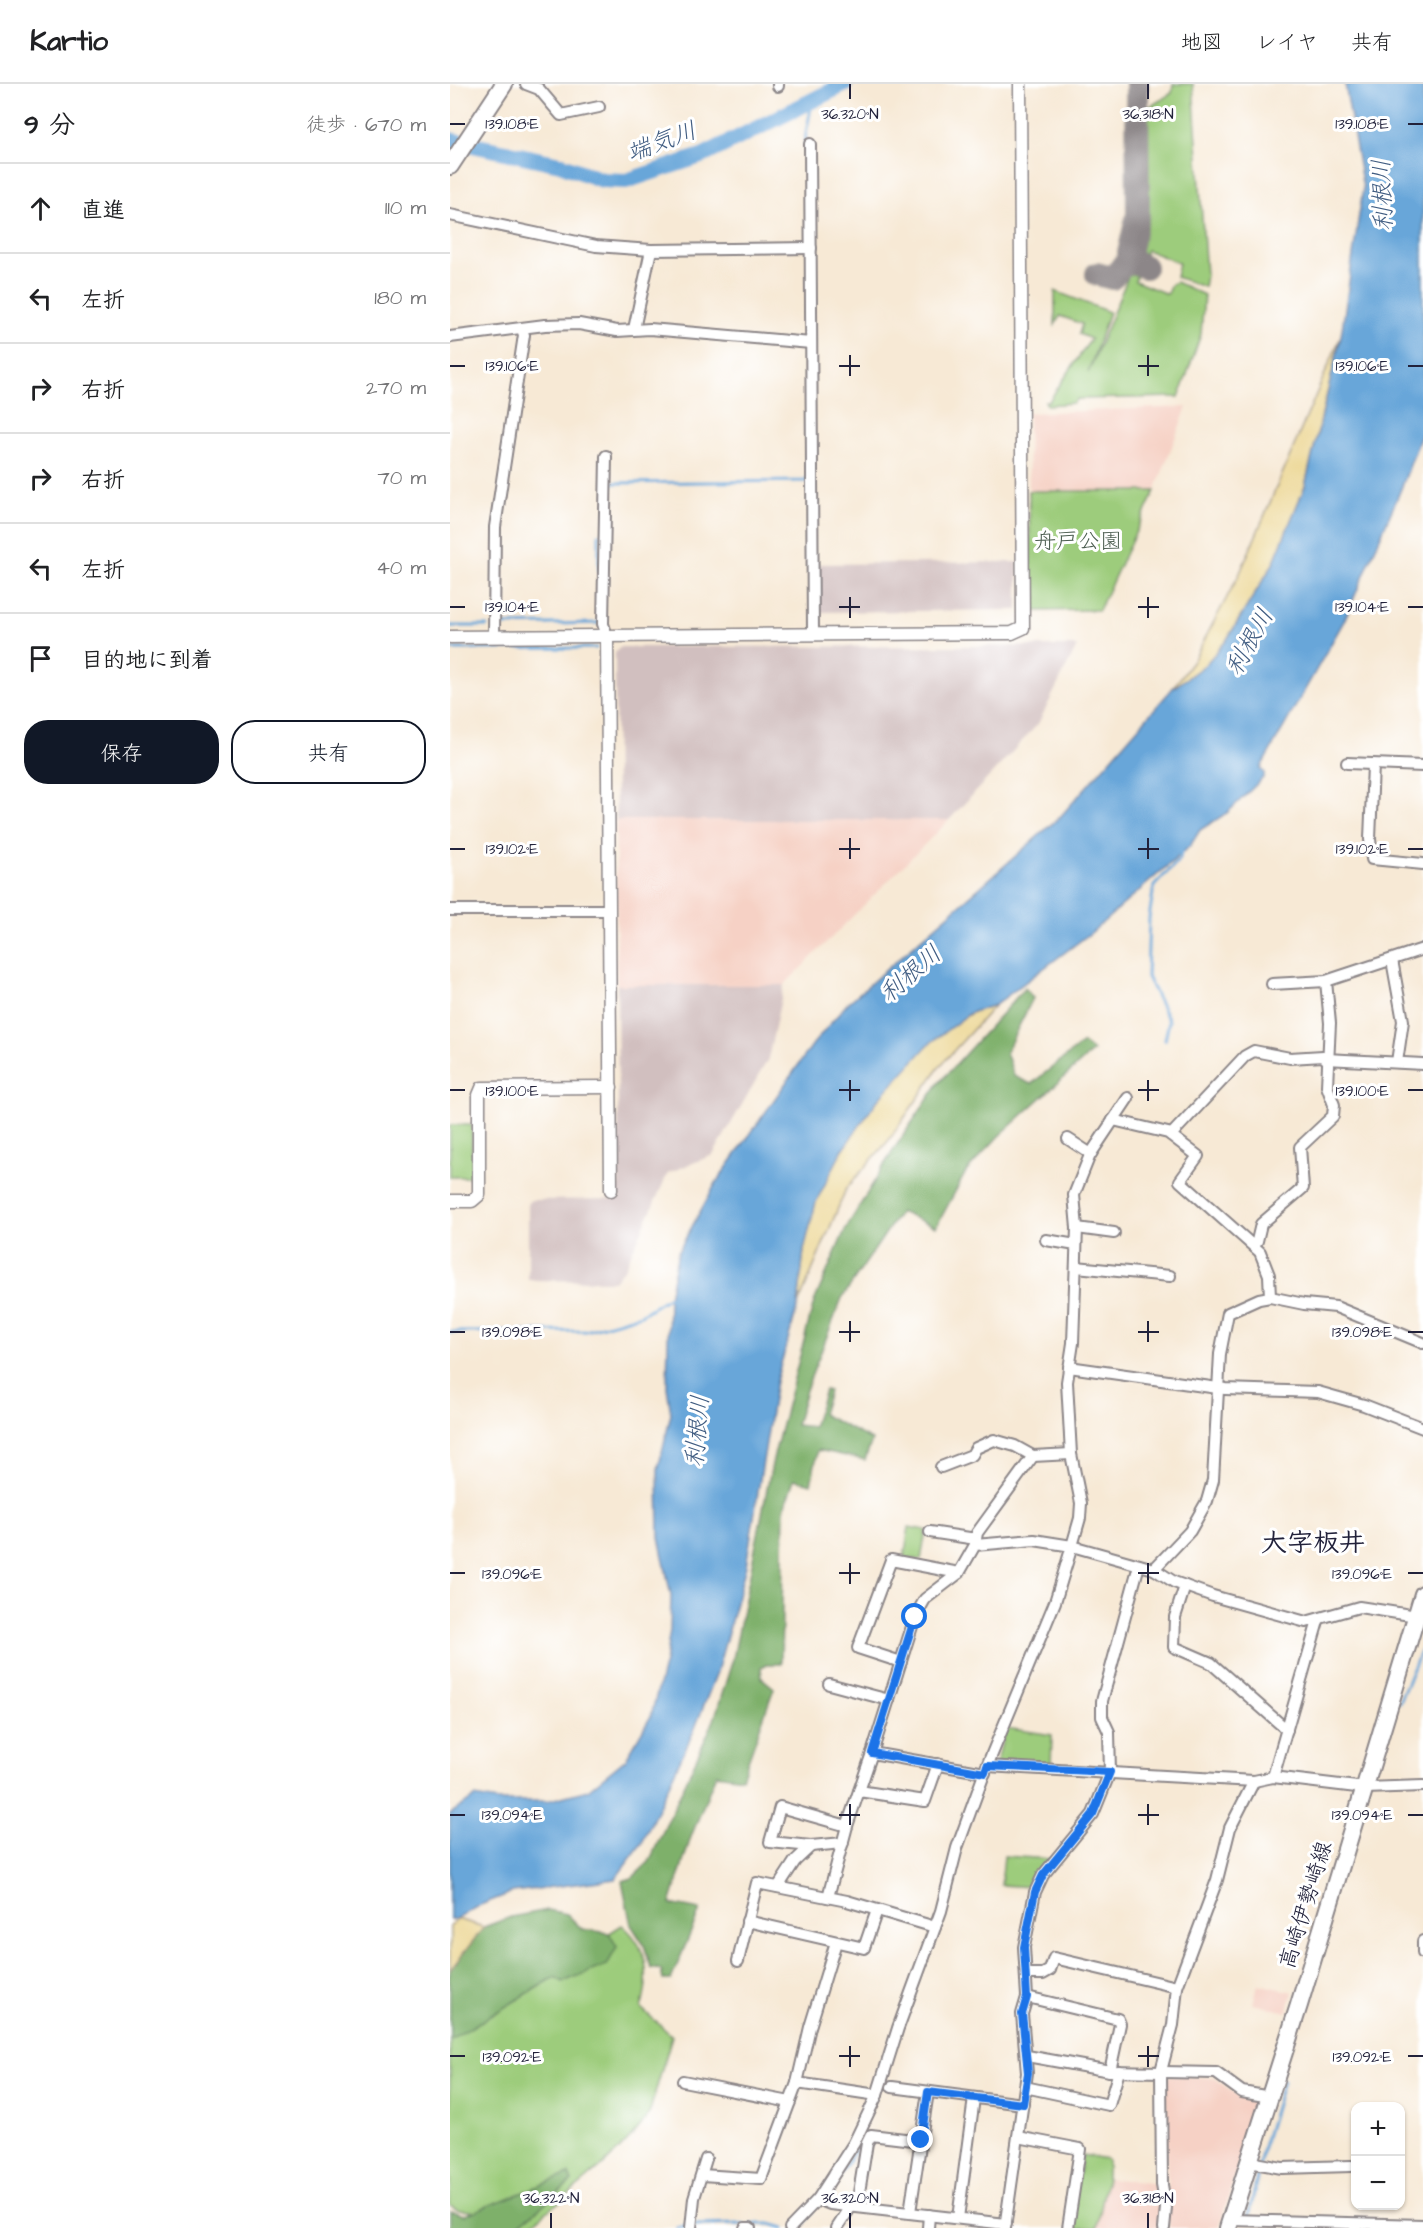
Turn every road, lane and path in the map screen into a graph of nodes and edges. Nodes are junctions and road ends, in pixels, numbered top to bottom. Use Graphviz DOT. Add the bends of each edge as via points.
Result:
graph roads {
  1 [pos="504,84"];
  2 [pos="526,84"];
  3 [pos="1020,84"];
  4 [pos="599,107"];
  5 [pos="810,144"];
  6 [pos="451,165"];
  7 [pos="450,215"];
  8 [pos="811,248"];
  9 [pos="651,250"];
  10 [pos="634,328"];
  11 [pos="522,329"];
  12 [pos="450,337"];
  13 [pos="811,343"];
  14 [pos="606,456"];
  15 [pos="813,633"];
  16 [pos="494,636"];
  17 [pos="607,636"];
  18 [pos="450,637"];
  19 [pos="1347,763"];
  20 [pos="1372,765"];
  21 [pos="1423,766"];
  22 [pos="1423,864"];
  23 [pos="450,910"];
  24 [pos="609,910"];
  25 [pos="1423,949"];
  26 [pos="1392,960"];
  27 [pos="1326,981"];
  28 [pos="1272,984"];
  29 [pos="1326,1059"];
  30 [pos="1397,1062"];
  31 [pos="1423,1064"];
  32 [pos="611,1087"];
  33 [pos="1128,1098"];
  34 [pos="1113,1120"];
  35 [pos="1171,1135"];
  36 [pos="1068,1139"];
  37 [pos="1091,1154"];
  38 [pos="611,1190"];
  39 [pos="450,1201"];
  40 [pos="1077,1228"];
  41 [pos="1114,1233"];
  42 [pos="1046,1240"];
  43 [pos="1076,1245"];
  44 [pos="1252,1245"];
  45 [pos="1076,1267"];
  46 [pos="1170,1276"];
  47 [pos="1270,1297"];
  48 [pos="1423,1343"];
  49 [pos="1069,1367"];
  50 [pos="1217,1387"];
  51 [pos="1423,1428"];
  52 [pos="1071,1454"];
  53 [pos="1033,1456"];
  54 [pos="941,1467"];
  55 [pos="930,1532"];
  56 [pos="975,1542"];
  57 [pos="1072,1546"];
  58 [pos="1139,1565"];
  59 [pos="1154,1569"];
  60 [pos="959,1573"];
  61 [pos="1185,1586"];
  62 [pos="1420,1608"];
  63 [pos="1318,1621"];
  64 [pos="901,1662"];
  65 [pos="830,1684"];
  66 [pos="889,1700"];
  67 [pos="1287,1730"];
  68 [pos="872,1753"];
  69 [pos="938,1764"];
  70 [pos="986,1770"];
  71 [pos="1110,1772"];
  72 [pos="1273,1777"];
  73 [pos="1254,1781"];
  74 [pos="1423,1786"];
  75 [pos="1365,1788"];
  76 [pos="859,1791"];
  77 [pos="847,1826"];
  78 [pos="843,1843"];
  79 [pos="811,1846"];
  80 [pos="778,1887"];
  81 [pos="828,1897"];
  82 [pos="877,1910"];
  83 [pos="747,1921"];
  84 [pos="935,1927"];
  85 [pos="1423,1941"];
  86 [pos="836,1942"];
  87 [pos="1423,1953"];
  88 [pos="738,1961"];
  89 [pos="1026,1974"];
  90 [pos="1177,1987"];
  91 [pos="1027,1997"];
  92 [pos="1027,2056"];
  93 [pos="1114,2071"];
  94 [pos="1161,2071"];
  95 [pos="683,2081"];
  96 [pos="797,2083"];
  97 [pos="892,2087"];
  98 [pos="1025,2087"];
  99 [pos="928,2092"];
  100 [pos="877,2095"];
  101 [pos="1270,2097"];
  102 [pos="974,2098"];
  103 [pos="790,2102"];
  104 [pos="1023,2104"];
  105 [pos="1018,2137"];
  106 [pos="921,2140"];
  107 [pos="706,2158"];
  108 [pos="1249,2162"];
  109 [pos="1351,2166"];
  110 [pos="702,2175"];
  111 [pos="818,2199"];
  112 [pos="855,2205"];
  113 [pos="910,2212"];
  114 [pos="929,2215"];
  115 [pos="958,2218"];
  116 [pos="975,2224"];
  117 [pos="1230,2224"];
  118 [pos="1253,2225"];
  119 [pos="1423,2225"];
  120 [pos="1006,2226"];
  121 [pos="692,2228"];
  122 [pos="745,2228"];
  123 [pos="750,2228"];
  124 [pos="790,2228"];
  125 [pos="837,2228"];
  126 [pos="928,2228"];
  127 [pos="1068,2228"];
  128 [pos="1164,2228"];
  1 -- 6 [label="main road"];
  2 -- 4 [label="street" via="539,89 561,114"];
  3 -- 15 [label="street" via="1023,628 1012,633"];
  5 -- 8 [label="street"];
  7 -- 9 [label="street" via="573,243"];
  8 -- 9 [label="street"];
  8 -- 13 [label="street"];
  9 -- 10 [label="street"];
  10 -- 11 [label="street" via="626,331 579,324"];
  10 -- 13 [label="street"];
  11 -- 12 [label="street"];
  11 -- 16 [label="street" via="495,527"];
  13 -- 15 [label="street"];
  14 -- 17 [label="street" via="603,624"];
  15 -- 17 [label="street"];
  16 -- 17 [label="street"];
  16 -- 18 [label="street"];
  17 -- 24 [label="street"];
  19 -- 20 [label="street"];
  20 -- 21 [label="street"];
  20 -- 22 [label="street" via="1372,859"];
  23 -- 24 [label="street"];
  24 -- 32 [label="street"];
  25 -- 26 [label="street"];
  26 -- 27 [label="street"];
  26 -- 30 [label="street" via="1403,1022"];
  27 -- 28 [label="street"];
  27 -- 29 [label="street" via="1330,1023"];
  29 -- 30 [label="street"];
  29 -- 35 [label="street" via="1249,1053"];
  29 -- 44 [label="street" via="1333,1116 1300,1147 1303,1188 1261,1224 1257,1241"];
  30 -- 31 [label="street"];
  32 -- 38 [label="street"];
  32 -- 39 [label="street" via="482,1088 478,1095 479,1195 472,1201"];
  33 -- 34 [label="street"];
  34 -- 35 [label="street"];
  34 -- 37 [label="street"];
  35 -- 44 [label="street" via="1198,1156 1180,1181"];
  36 -- 37 [label="street"];
  37 -- 40 [label="street" via="1074,1195"];
  40 -- 41 [label="street"];
  40 -- 43 [label="street"];
  42 -- 43 [label="street"];
  43 -- 45 [label="street"];
  44 -- 47 [label="street" via="1260,1252 1269,1275"];
  45 -- 46 [label="street"];
  45 -- 49 [label="street"];
  47 -- 48 [label="street" via="1343,1308"];
  47 -- 50 [label="street" via="1228,1313"];
  49 -- 50 [label="street"];
  49 -- 52 [label="street"];
  50 -- 51 [label="street" via="1325,1393"];
  50 -- 59 [label="street" via="1213,1480 1207,1501 1190,1531"];
  52 -- 53 [label="street"];
  52 -- 57 [label="street" via="1081,1503"];
  53 -- 54 [label="street" via="994,1440 976,1448 972,1455"];
  53 -- 56 [label="street" via="977,1533"];
  55 -- 56 [label="street"];
  56 -- 57 [label="street" via="1035,1540"];
  56 -- 60 [label="street"];
  57 -- 58 [label="street"];
  57 -- 70 [label="street" via="1055,1602"];
  58 -- 59 [label="street"];
  58 -- 71 [label="street" via="1102,1701 1102,1717 1109,1732"];
  59 -- 61 [label="street"];
  60 -- 64 [label="street" via="925,1599"];
  60 -- 64 [label="street" via="891,1560 858,1648"];
  61 -- 63 [label="street" via="1294,1620"];
  61 -- 67 [label="street" via="1175,1617 1174,1647 1212,1662"];
  62 -- 63 [label="street" via="1359,1607"];
  62 -- 75 [label="main road, 高崎伊勢崎線"];
  63 -- 67 [label="street"];
  64 -- 66 [label="street"];
  65 -- 66 [label="street"];
  66 -- 68 [label="street"];
  67 -- 72 [label="street"];
  68 -- 69 [label="street"];
  68 -- 76 [label="street"];
  69 -- 70 [label="street"];
  69 -- 76 [label="street" via="925,1801"];
  70 -- 71 [label="street"];
  70 -- 84 [label="street" via="954,1858"];
  71 -- 73 [label="street"];
  71 -- 89 [label="street" via="1093,1814 1043,1875 1035,1892 1024,1947"];
  72 -- 73 [label="street"];
  72 -- 75 [label="street"];
  73 -- 90 [label="street" via="1230,1828 1217,1880"];
  74 -- 75 [label="street"];
  75 -- 101 [label="main road, 高崎伊勢崎線"];
  76 -- 77 [label="street"];
  77 -- 78 [label="street"];
  77 -- 79 [label="street" via="780,1807 770,1842"];
  78 -- 79 [label="street"];
  78 -- 81 [label="street"];
  79 -- 80 [label="street" via="795,1861"];
  80 -- 81 [label="street"];
  80 -- 83 [label="street" via="757,1883"];
  81 -- 82 [label="street"];
  82 -- 84 [label="street"];
  82 -- 86 [label="street" via="864,1948"];
  83 -- 86 [label="street"];
  83 -- 88 [label="street"];
  84 -- 100 [label="street"];
  85 -- 87 [label="street"];
  86 -- 96 [label="street"];
  89 -- 90 [label="street" via="1043,1974 1050,1970 1054,1958"];
  89 -- 91 [label="street"];
  90 -- 94 [label="street" via="1173,2025"];
  91 -- 92 [label="street" via="1022,2014"];
  91 -- 93 [label="street" via="1118,2019"];
  92 -- 93 [label="street"];
  92 -- 98 [label="street"];
  93 -- 94 [label="street"];
  93 -- 98 [label="street" via="1109,2105"];
  94 -- 101 [label="street" via="1216,2073 1242,2092"];
  94 -- 128 [label="street"];
  95 -- 103 [label="street"];
  96 -- 100 [label="street"];
  96 -- 103 [label="street"];
  97 -- 99 [label="street"];
  98 -- 104 [label="street"];
  99 -- 102 [label="street"];
  99 -- 106 [label="street"];
  100 -- 111 [label="street" via="854,2143"];
  101 -- 108 [label="main road, 高崎伊勢崎線"];
  102 -- 104 [label="street"];
  102 -- 115 [label="street"];
  103 -- 110 [label="street" via="761,2180"];
  104 -- 105 [label="street"];
  105 -- 120 [label="street"];
  105 -- 127 [label="street" via="1080,2149"];
  106 -- 112 [label="street" via="871,2135"];
  106 -- 113 [label="street"];
  107 -- 110 [label="street"];
  108 -- 109 [label="street" via="1282,2168"];
  108 -- 117 [label="main road, 高崎伊勢崎線"];
  110 -- 121 [label="street" via="694,2198"];
  111 -- 112 [label="street" via="830,2204"];
  111 -- 124 [label="street"];
  112 -- 113 [label="street"];
  112 -- 125 [label="street"];
  113 -- 114 [label="street"];
  114 -- 115 [label="street"];
  114 -- 126 [label="street"];
  115 -- 116 [label="street"];
  116 -- 120 [label="street"];
  117 -- 118 [label="street"];
  118 -- 119 [label="street"];
  122 -- 123 [label="street"];
}
